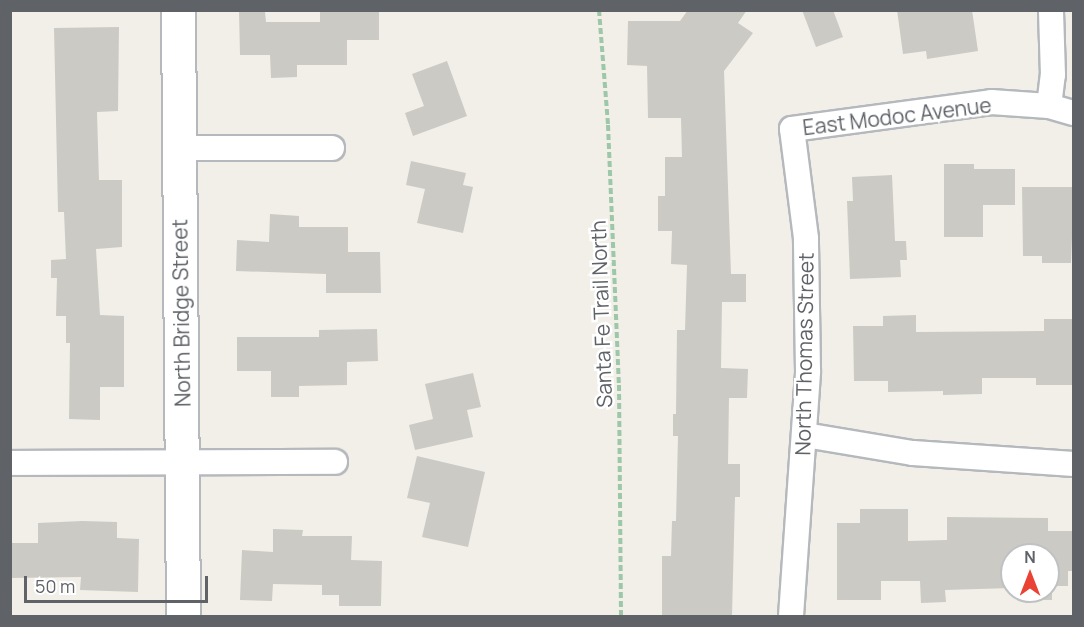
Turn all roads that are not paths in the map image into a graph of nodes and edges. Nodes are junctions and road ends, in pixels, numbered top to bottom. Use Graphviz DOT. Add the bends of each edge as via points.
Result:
graph roads {
  1 [pos="178,10"];
  2 [pos="1052,10"];
  3 [pos="1048,106"];
  4 [pos="1074,113"];
  5 [pos="792,129"];
  6 [pos="179,148"];
  7 [pos="332,148"];
  8 [pos="805,435"];
  9 [pos="10,462"];
  10 [pos="335,462"];
  11 [pos="183,463"];
  12 [pos="1074,464"];
  13 [pos="183,616"];
  14 [pos="791,616"];
  1 -- 6 [label="street, North Bridge Street"];
  2 -- 3 [label="street" via="1053,75"];
  3 -- 4 [label="street, East Modoc Avenue"];
  3 -- 5 [label="street, East Modoc Avenue" via="991,102"];
  5 -- 8 [label="street, North Thomas Street" via="806,238"];
  6 -- 7 [label="street"];
  6 -- 11 [label="street, North Bridge Street"];
  8 -- 12 [label="street" via="993,462"];
  8 -- 14 [label="street, North Thomas Street"];
  9 -- 11 [label="street"];
  10 -- 11 [label="street"];
  11 -- 13 [label="street, North Bridge Street"];
}
